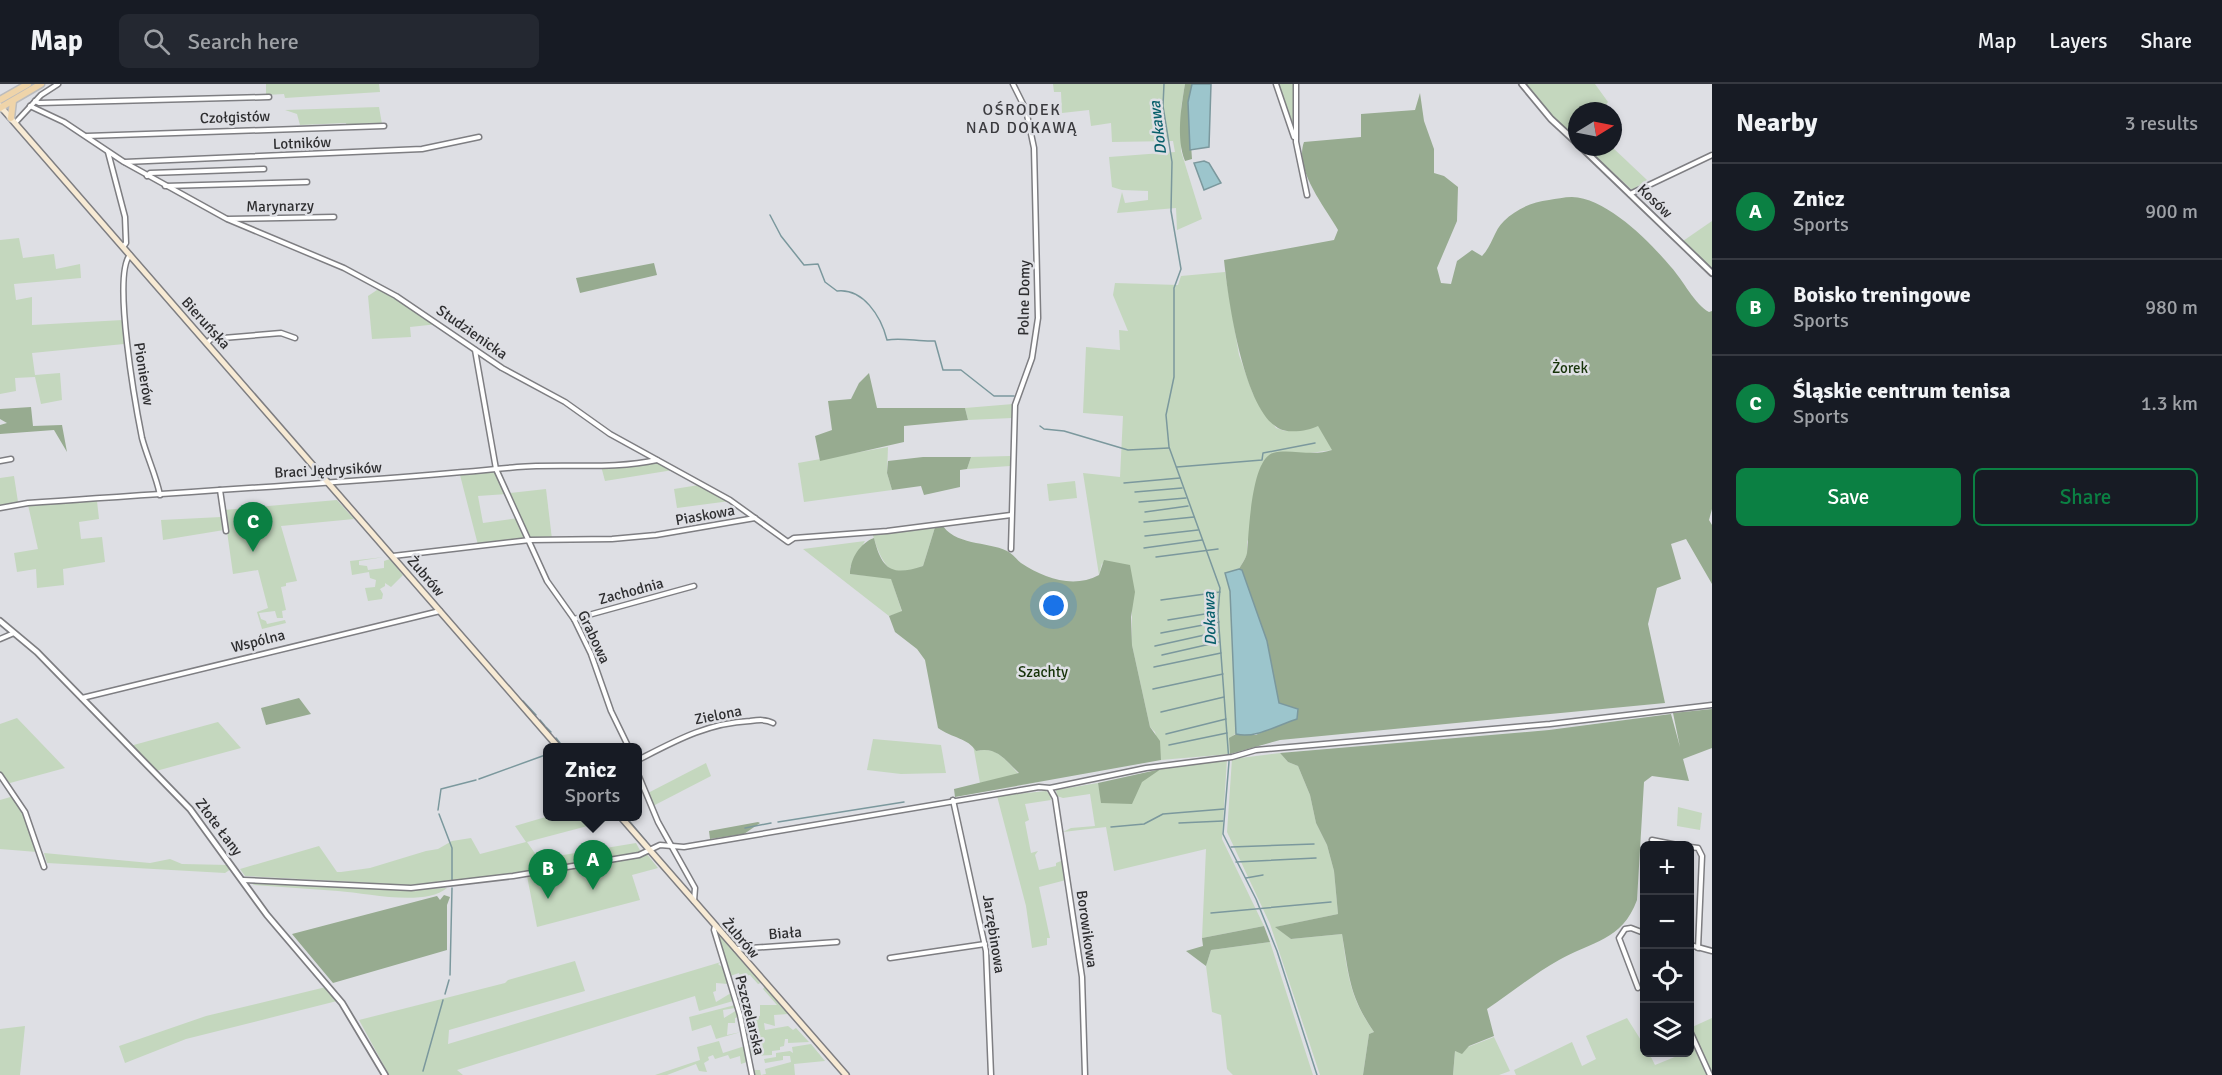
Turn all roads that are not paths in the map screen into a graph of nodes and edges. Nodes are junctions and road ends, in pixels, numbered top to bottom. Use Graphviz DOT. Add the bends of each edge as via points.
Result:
graph roads {
  1 [pos="28,84"];
  2 [pos="41,84"];
  3 [pos="58,84"];
  4 [pos="1013,84"];
  5 [pos="1276,84"];
  6 [pos="1296,84"];
  7 [pos="1522,84"];
  8 [pos="269,97"];
  9 [pos="13,100"];
  10 [pos="35,101"];
  11 [pos="0,105"];
  12 [pos="30,106"];
  13 [pos="13,120"];
  14 [pos="384,126"];
  15 [pos="1568,135"];
  16 [pos="87,136"];
  17 [pos="480,137"];
  18 [pos="1296,139"];
  19 [pos="108,152"];
  20 [pos="1712,155"];
  21 [pos="1590,156"];
  22 [pos="124,162"];
  23 [pos="264,169"];
  24 [pos="147,176"];
  25 [pos="307,182"];
  26 [pos="165,186"];
  27 [pos="1630,194"];
  28 [pos="1307,195"];
  29 [pos="334,217"];
  30 [pos="227,219"];
  31 [pos="123,247"];
  32 [pos="130,255"];
  33 [pos="1712,273"];
  34 [pos="295,338"];
  35 [pos="207,343"];
  36 [pos="475,350"];
  37 [pos="11,459"];
  38 [pos="658,460"];
  39 [pos="0,461"];
  40 [pos="496,469"];
  41 [pos="329,482"];
  42 [pos="220,490"];
  43 [pos="160,495"];
  44 [pos="0,508"];
  45 [pos="1011,515"];
  46 [pos="755,518"];
  47 [pos="226,531"];
  48 [pos="530,540"];
  49 [pos="1011,549"];
  50 [pos="393,556"];
  51 [pos="694,586"];
  52 [pos="441,611"];
  53 [pos="574,619"];
  54 [pos="0,621"];
  55 [pos="14,633"];
  56 [pos="0,639"];
  57 [pos="82,698"];
  58 [pos="1712,705"];
  59 [pos="773,723"];
  60 [pos="556,743"];
  61 [pos="627,743"];
  62 [pos="642,758"];
  63 [pos="0,776"];
  64 [pos="642,784"];
  65 [pos="1050,788"];
  66 [pos="953,800"];
  67 [pos="624,821"];
  68 [pos="1652,840"];
  69 [pos="1657,841"];
  70 [pos="673,847"];
  71 [pos="1694,849"];
  72 [pos="649,850"];
  73 [pos="44,867"];
  74 [pos="243,880"];
  75 [pos="694,901"];
  76 [pos="715,926"];
  77 [pos="1640,931"];
  78 [pos="837,942"];
  79 [pos="985,944"];
  80 [pos="1694,947"];
  81 [pos="1698,948"];
  82 [pos="735,949"];
  83 [pos="1712,951"];
  84 [pos="890,958"];
  85 [pos="1638,988"];
  86 [pos="1694,1041"];
  87 [pos="385,1075"];
  88 [pos="752,1075"];
  89 [pos="846,1075"];
  90 [pos="992,1075"];
  91 [pos="1085,1075"];
  92 [pos="1710,1075"];
  1 -- 11 [label="main road"];
  2 -- 9 [label="main road"];
  3 -- 10 [label="street"];
  4 -- 45 [label="street, Polne Domy" via="1026,110 1035,148 1038,318 1032,358 1015,405"];
  5 -- 18 [label="street"];
  6 -- 18 [label="street"];
  7 -- 15 [label="street"];
  8 -- 10 [label="street"];
  9 -- 11 [label="main road"];
  9 -- 13 [label="main road"];
  10 -- 12 [label="street"];
  11 -- 13 [label="main road, Bieruńska"];
  12 -- 13 [label="street"];
  12 -- 16 [label="street, Studzienicka"];
  13 -- 31 [label="main road, Bieruńska"];
  14 -- 16 [label="street, Czołgistów"];
  16 -- 19 [label="street, Studzienicka"];
  17 -- 22 [label="street, Lotników" via="422,149"];
  18 -- 28 [label="street"];
  19 -- 22 [label="street, Studzienicka"];
  19 -- 31 [label="street" via="127,226"];
  20 -- 27 [label="street"];
  21 -- 27 [label="street, Kosów"];
  22 -- 24 [label="street, Studzienicka"];
  23 -- 24 [label="street, Lotników"];
  24 -- 26 [label="street, Studzienicka"];
  25 -- 26 [label="street"];
  26 -- 30 [label="street, Studzienicka"];
  27 -- 33 [label="street, Kosów"];
  29 -- 30 [label="street, Marynarzy"];
  30 -- 36 [label="street, Studzienicka" via="381,287"];
  31 -- 32 [label="main road, Bieruńska"];
  32 -- 35 [label="main road, Bieruńska"];
  32 -- 43 [label="street, Pionierów" via="124,291 128,354 142,438"];
  34 -- 35 [label="street" via="281,333 212,339"];
  35 -- 41 [label="main road, Bieruńska"];
  36 -- 38 [label="street, Studzienicka"];
  36 -- 40 [label="street, Grabowa"];
  37 -- 39 [label="street"];
  38 -- 40 [label="street, Braci Jędrysików"];
  38 -- 46 [label="street, Studzienicka"];
  40 -- 41 [label="street, Braci Jędrysików"];
  40 -- 48 [label="street, Grabowa"];
  41 -- 42 [label="street, Braci Jędrysików"];
  41 -- 50 [label="main road, Bieruńska"];
  42 -- 43 [label="street, Braci Jędrysików"];
  42 -- 47 [label="street"];
  43 -- 44 [label="street, Braci Jędrysików"];
  45 -- 46 [label="street, Piaskowa" via="794,538 788,542"];
  45 -- 49 [label="street, Polne Domy"];
  46 -- 48 [label="street, Piaskowa" via="623,538"];
  48 -- 50 [label="street, Piaskowa"];
  48 -- 53 [label="street, Grabowa" via="547,581"];
  50 -- 52 [label="main road, Żubrów"];
  51 -- 53 [label="street, Zachodnia"];
  52 -- 57 [label="street, Wspólna"];
  52 -- 60 [label="main road, Żubrów"];
  53 -- 61 [label="street, Grabowa"];
  54 -- 55 [label="street, Złote Łany"];
  55 -- 56 [label="street"];
  55 -- 57 [label="street, Złote Łany"];
  57 -- 74 [label="street, Złote Łany" via="178,795"];
  58 -- 65 [label="street" via="1256,750"];
  59 -- 62 [label="street, Zielona" via="761,720 715,725"];
  63 -- 73 [label="street" via="25,812"];
  64 -- 70 [label="street"];
  65 -- 66 [label="street"];
  65 -- 91 [label="street, Borowikowa" via="1055,798 1081,967"];
  66 -- 70 [label="street"];
  66 -- 79 [label="street, Jarzębinowa"];
  67 -- 72 [label="main road, Żubrów"];
  68 -- 69 [label="street"];
  70 -- 72 [label="street" via="660,845"];
  70 -- 75 [label="street" via="695,888"];
  71 -- 81 [label="street" via="1701,851 1702,856"];
  72 -- 74 [label="street" via="616,859 444,886 391,888"];
  72 -- 75 [label="main road, Żubrów"];
  74 -- 87 [label="street, Złote Łany" via="267,915 342,1003"];
  75 -- 76 [label="main road, Żubrów"];
  76 -- 82 [label="main road, Żubrów"];
  76 -- 88 [label="street, Pszczelarska"];
  77 -- 85 [label="street" via="1625,929 1619,938"];
  78 -- 82 [label="street, Biała"];
  79 -- 84 [label="street"];
  79 -- 90 [label="street, Jarzębinowa"];
  80 -- 81 [label="street"];
  81 -- 83 [label="street"];
  82 -- 89 [label="main road, Żubrów"];
  86 -- 92 [label="street"];
}
